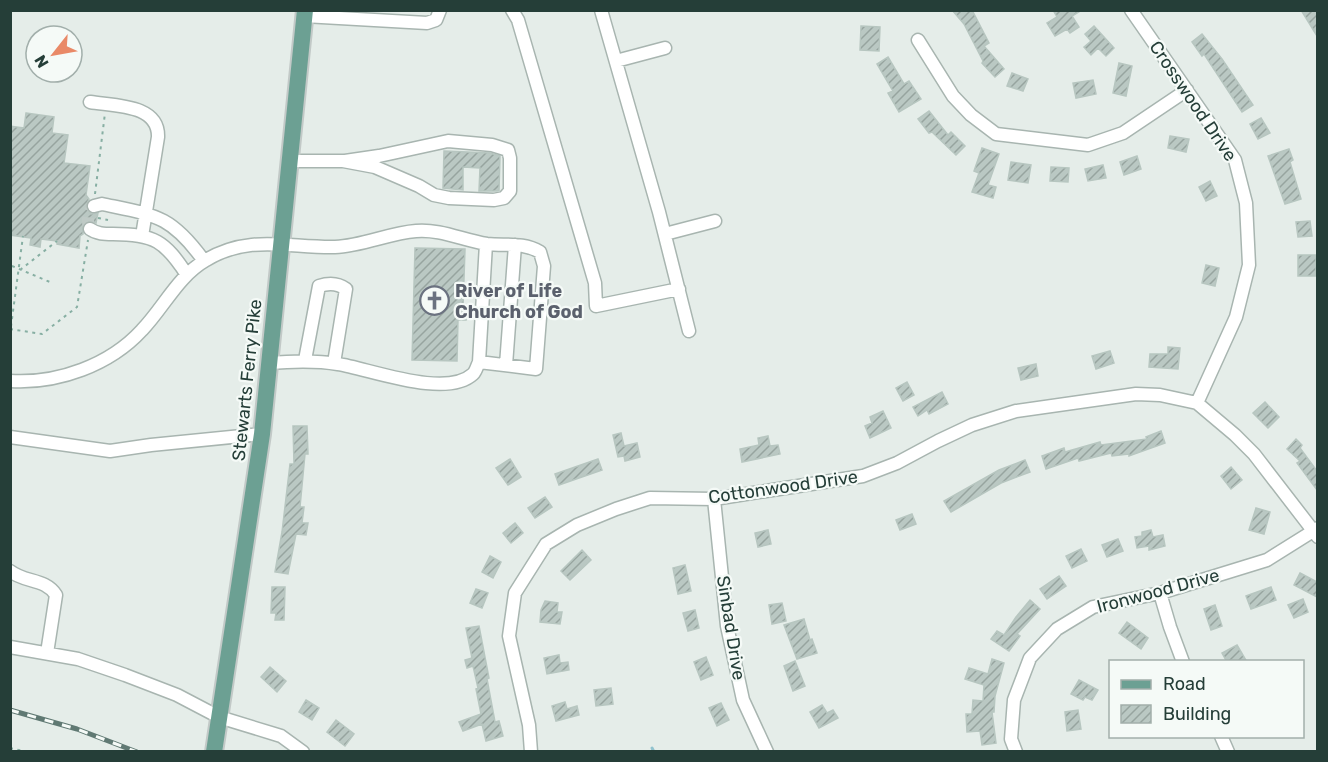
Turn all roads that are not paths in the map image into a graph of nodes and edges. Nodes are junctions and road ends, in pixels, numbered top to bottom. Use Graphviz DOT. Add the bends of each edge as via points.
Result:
graph roads {
  1 [pos="440,10"];
  2 [pos="512,10"];
  3 [pos="601,10"];
  4 [pos="1131,10"];
  5 [pos="304,13"];
  6 [pos="328,14"];
  7 [pos="918,40"];
  8 [pos="665,48"];
  9 [pos="616,61"];
  10 [pos="1187,90"];
  11 [pos="90,102"];
  12 [pos="290,161"];
  13 [pos="345,161"];
  14 [pos="94,206"];
  15 [pos="145,214"];
  16 [pos="715,221"];
  17 [pos="90,229"];
  18 [pos="665,234"];
  19 [pos="142,236"];
  20 [pos="486,243"];
  21 [pos="281,244"];
  22 [pos="515,245"];
  23 [pos="204,261"];
  24 [pos="187,275"];
  25 [pos="679,289"];
  26 [pos="689,331"];
  27 [pos="305,360"];
  28 [pos="479,362"];
  29 [pos="269,363"];
  30 [pos="334,363"];
  31 [pos="506,365"];
  32 [pos="10,381"];
  33 [pos="1197,403"];
  34 [pos="262,434"];
  35 [pos="10,437"];
  36 [pos="714,499"];
  37 [pos="1316,532"];
  38 [pos="10,571"];
  39 [pos="1160,592"];
  40 [pos="10,647"];
  41 [pos="47,653"];
  42 [pos="1182,660"];
  43 [pos="219,717"];
  44 [pos="1222,738"];
  45 [pos="214,752"];
  46 [pos="303,752"];
  47 [pos="531,752"];
  48 [pos="766,752"];
  49 [pos="1016,752"];
  50 [pos="1228,752"];
  1 -- 6 [label="street" via="436,20 427,23"];
  2 -- 25 [label="street" via="596,283 596,306"];
  3 -- 9 [label="street"];
  4 -- 10 [label="street, Crosswood Drive"];
  5 -- 6 [label="street"];
  5 -- 12 [label="main road, Stewarts Ferry Pike"];
  7 -- 10 [label="street" via="953,96 996,134 1088,145 1123,133"];
  8 -- 9 [label="street"];
  9 -- 18 [label="street"];
  10 -- 33 [label="street, Crosswood Drive" via="1235,160 1246,202 1249,265 1236,317"];
  11 -- 15 [label="street" via="141,110 156,125 158,137"];
  12 -- 13 [label="street"];
  12 -- 21 [label="main road, Stewarts Ferry Pike"];
  13 -- 13 [label="street" via="375,167 434,195 449,198 494,200 504,198 510,191 508,150 492,145 448,141"];
  14 -- 15 [label="street" via="102,204"];
  15 -- 19 [label="street"];
  15 -- 23 [label="street" via="171,224"];
  16 -- 18 [label="street"];
  17 -- 19 [label="street" via="97,233"];
  18 -- 25 [label="street"];
  19 -- 24 [label="street" via="165,246"];
  20 -- 21 [label="street" via="437,231 414,231 336,247"];
  20 -- 22 [label="street"];
  20 -- 28 [label="street"];
  21 -- 23 [label="street" via="243,245"];
  21 -- 29 [label="main road, Stewarts Ferry Pike"];
  22 -- 31 [label="street"];
  22 -- 31 [label="street" via="540,252 544,266 536,369"];
  23 -- 24 [label="street"];
  24 -- 32 [label="street" via="143,330 96,364 52,379"];
  25 -- 26 [label="street"];
  27 -- 29 [label="street"];
  27 -- 30 [label="street"];
  27 -- 30 [label="street" via="319,286 341,285 346,289"];
  28 -- 30 [label="street" via="474,373 463,381 447,383 398,380"];
  28 -- 31 [label="street"];
  29 -- 34 [label="main road, Stewarts Ferry Pike"];
  33 -- 36 [label="street, Cottonwood Drive" via="1137,394 1016,411 972,425 863,476"];
  33 -- 37 [label="street, Cottonwood Drive" via="1254,454"];
  34 -- 35 [label="street" via="110,451"];
  34 -- 43 [label="main road, Stewarts Ferry Pike"];
  36 -- 47 [label="street, Cottonwood Drive" via="650,498 577,525 546,544 515,593 509,636 529,725"];
  36 -- 48 [label="street, Sinbad Drive" via="727,626 743,700"];
  37 -- 39 [label="street, Ironwood Drive" via="1267,560"];
  38 -- 41 [label="street" via="18,577 48,584 56,595"];
  39 -- 42 [label="street"];
  39 -- 49 [label="street, Ironwood Drive" via="1093,607 1057,629 1030,658 1014,700 1011,739"];
  40 -- 41 [label="street"];
  41 -- 43 [label="street" via="125,675"];
  43 -- 45 [label="main road, Stewarts Ferry Pike"];
  43 -- 46 [label="street" via="281,736"];
  44 -- 50 [label="street"];
}
